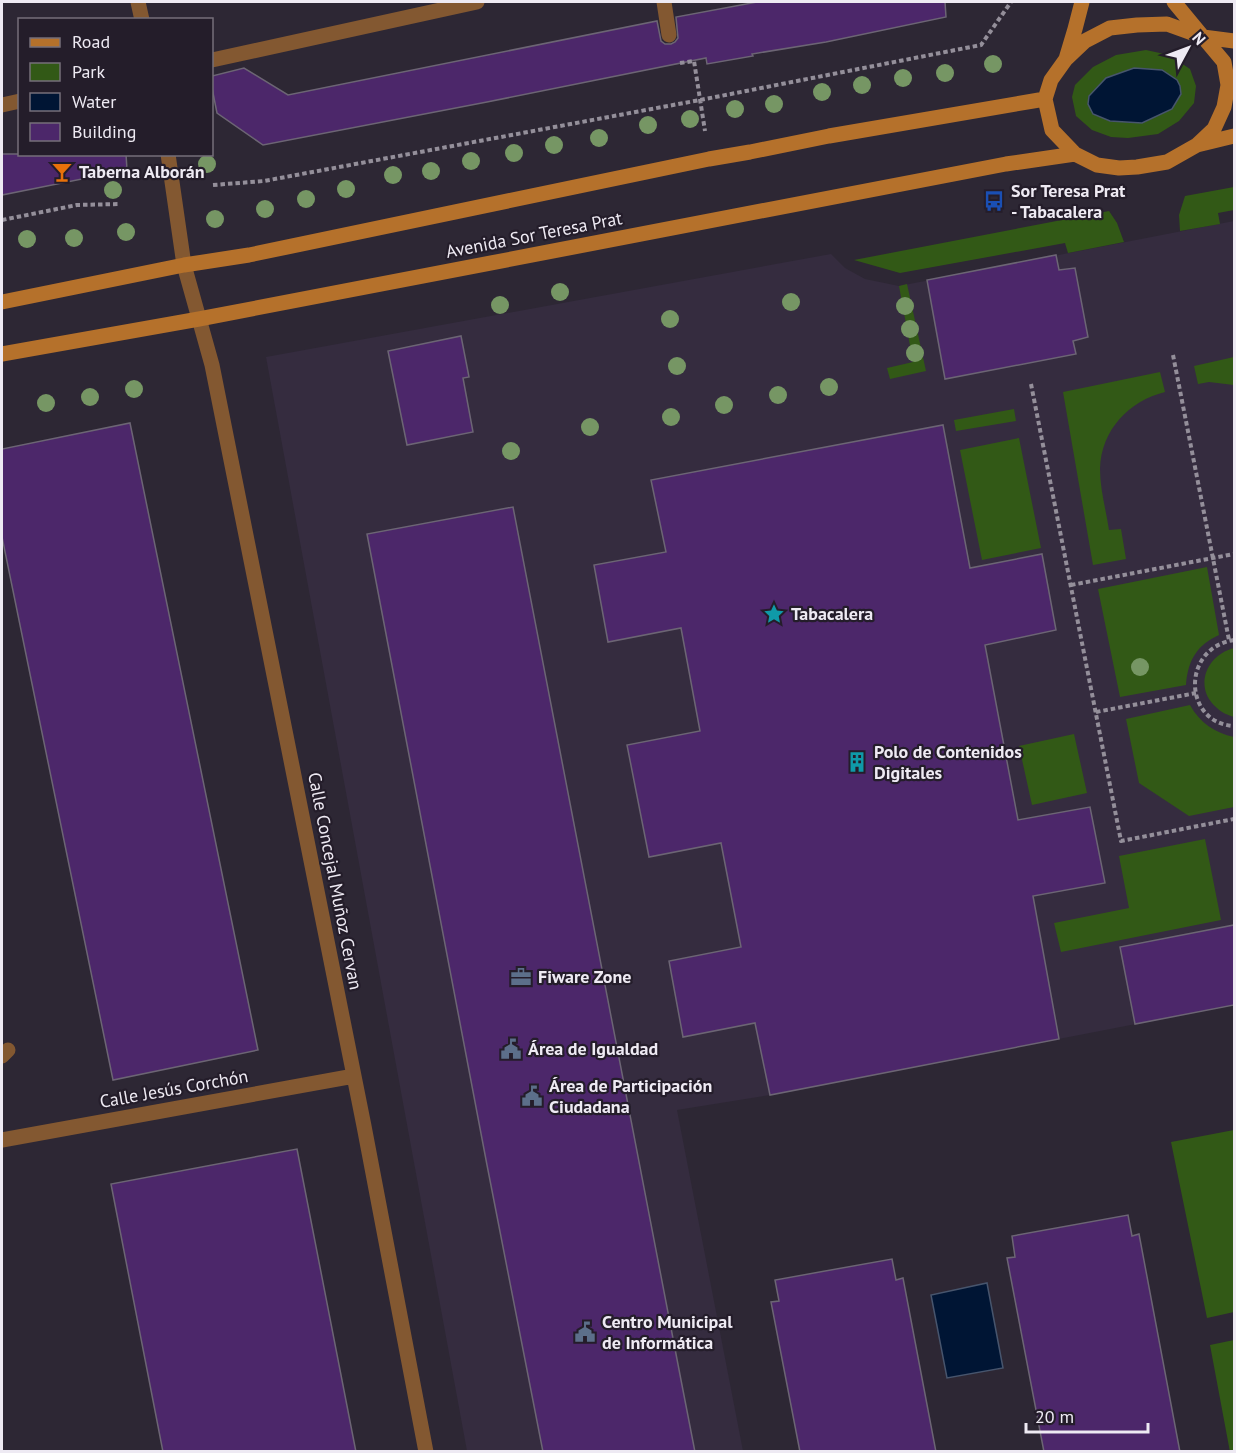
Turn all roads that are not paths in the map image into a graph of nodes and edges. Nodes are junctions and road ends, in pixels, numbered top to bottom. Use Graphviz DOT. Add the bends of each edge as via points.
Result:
graph roads {
  1 [pos="138,2"];
  2 [pos="477,2"];
  3 [pos="664,2"];
  4 [pos="1082,2"];
  5 [pos="1174,2"];
  6 [pos="142,18"];
  7 [pos="669,35"];
  8 [pos="1203,37"];
  9 [pos="1234,41"];
  10 [pos="1066,59"];
  11 [pos="213,60"];
  12 [pos="1045,99"];
  13 [pos="18,101"];
  14 [pos="2,105"];
  15 [pos="1234,136"];
  16 [pos="1197,145"];
  17 [pos="1075,154"];
  18 [pos="168,156"];
  19 [pos="184,265"];
  20 [pos="2,302"];
  21 [pos="199,319"];
  22 [pos="2,354"];
  23 [pos="354,1076"];
  24 [pos="2,1140"];
  25 [pos="426,1452"];
  1 -- 6 [label="street"];
  2 -- 11 [label="street"];
  3 -- 7 [label="street"];
  4 -- 10 [label="main road"];
  5 -- 8 [label="main road"];
  8 -- 9 [label="main road"];
  8 -- 10 [label="main road" via="1167,24 1110,28"];
  8 -- 16 [label="main road" via="1224,62 1228,85 1214,129"];
  10 -- 12 [label="main road" via="1051,80"];
  12 -- 17 [label="main road" via="1052,130"];
  12 -- 19 [label="main road, Avenida Sor Teresa Prat" via="709,159 249,255"];
  13 -- 14 [label="street"];
  15 -- 16 [label="main road"];
  16 -- 17 [label="main road" via="1167,162 1137,167 1097,165"];
  17 -- 21 [label="main road, Avenida Sor Teresa Prat"];
  18 -- 19 [label="street, Calle Concejal Muñoz Cervan"];
  19 -- 20 [label="main road, Avenida Sor Teresa Prat"];
  19 -- 21 [label="street, Calle Concejal Muñoz Cervan"];
  21 -- 22 [label="main road, Avenida Sor Teresa Prat"];
  21 -- 23 [label="street, Calle Concejal Muñoz Cervan" via="214,376"];
  23 -- 24 [label="street, Calle Jesús Corchón"];
  23 -- 25 [label="street, Calle Concejal Muñoz Cervan"];
}
